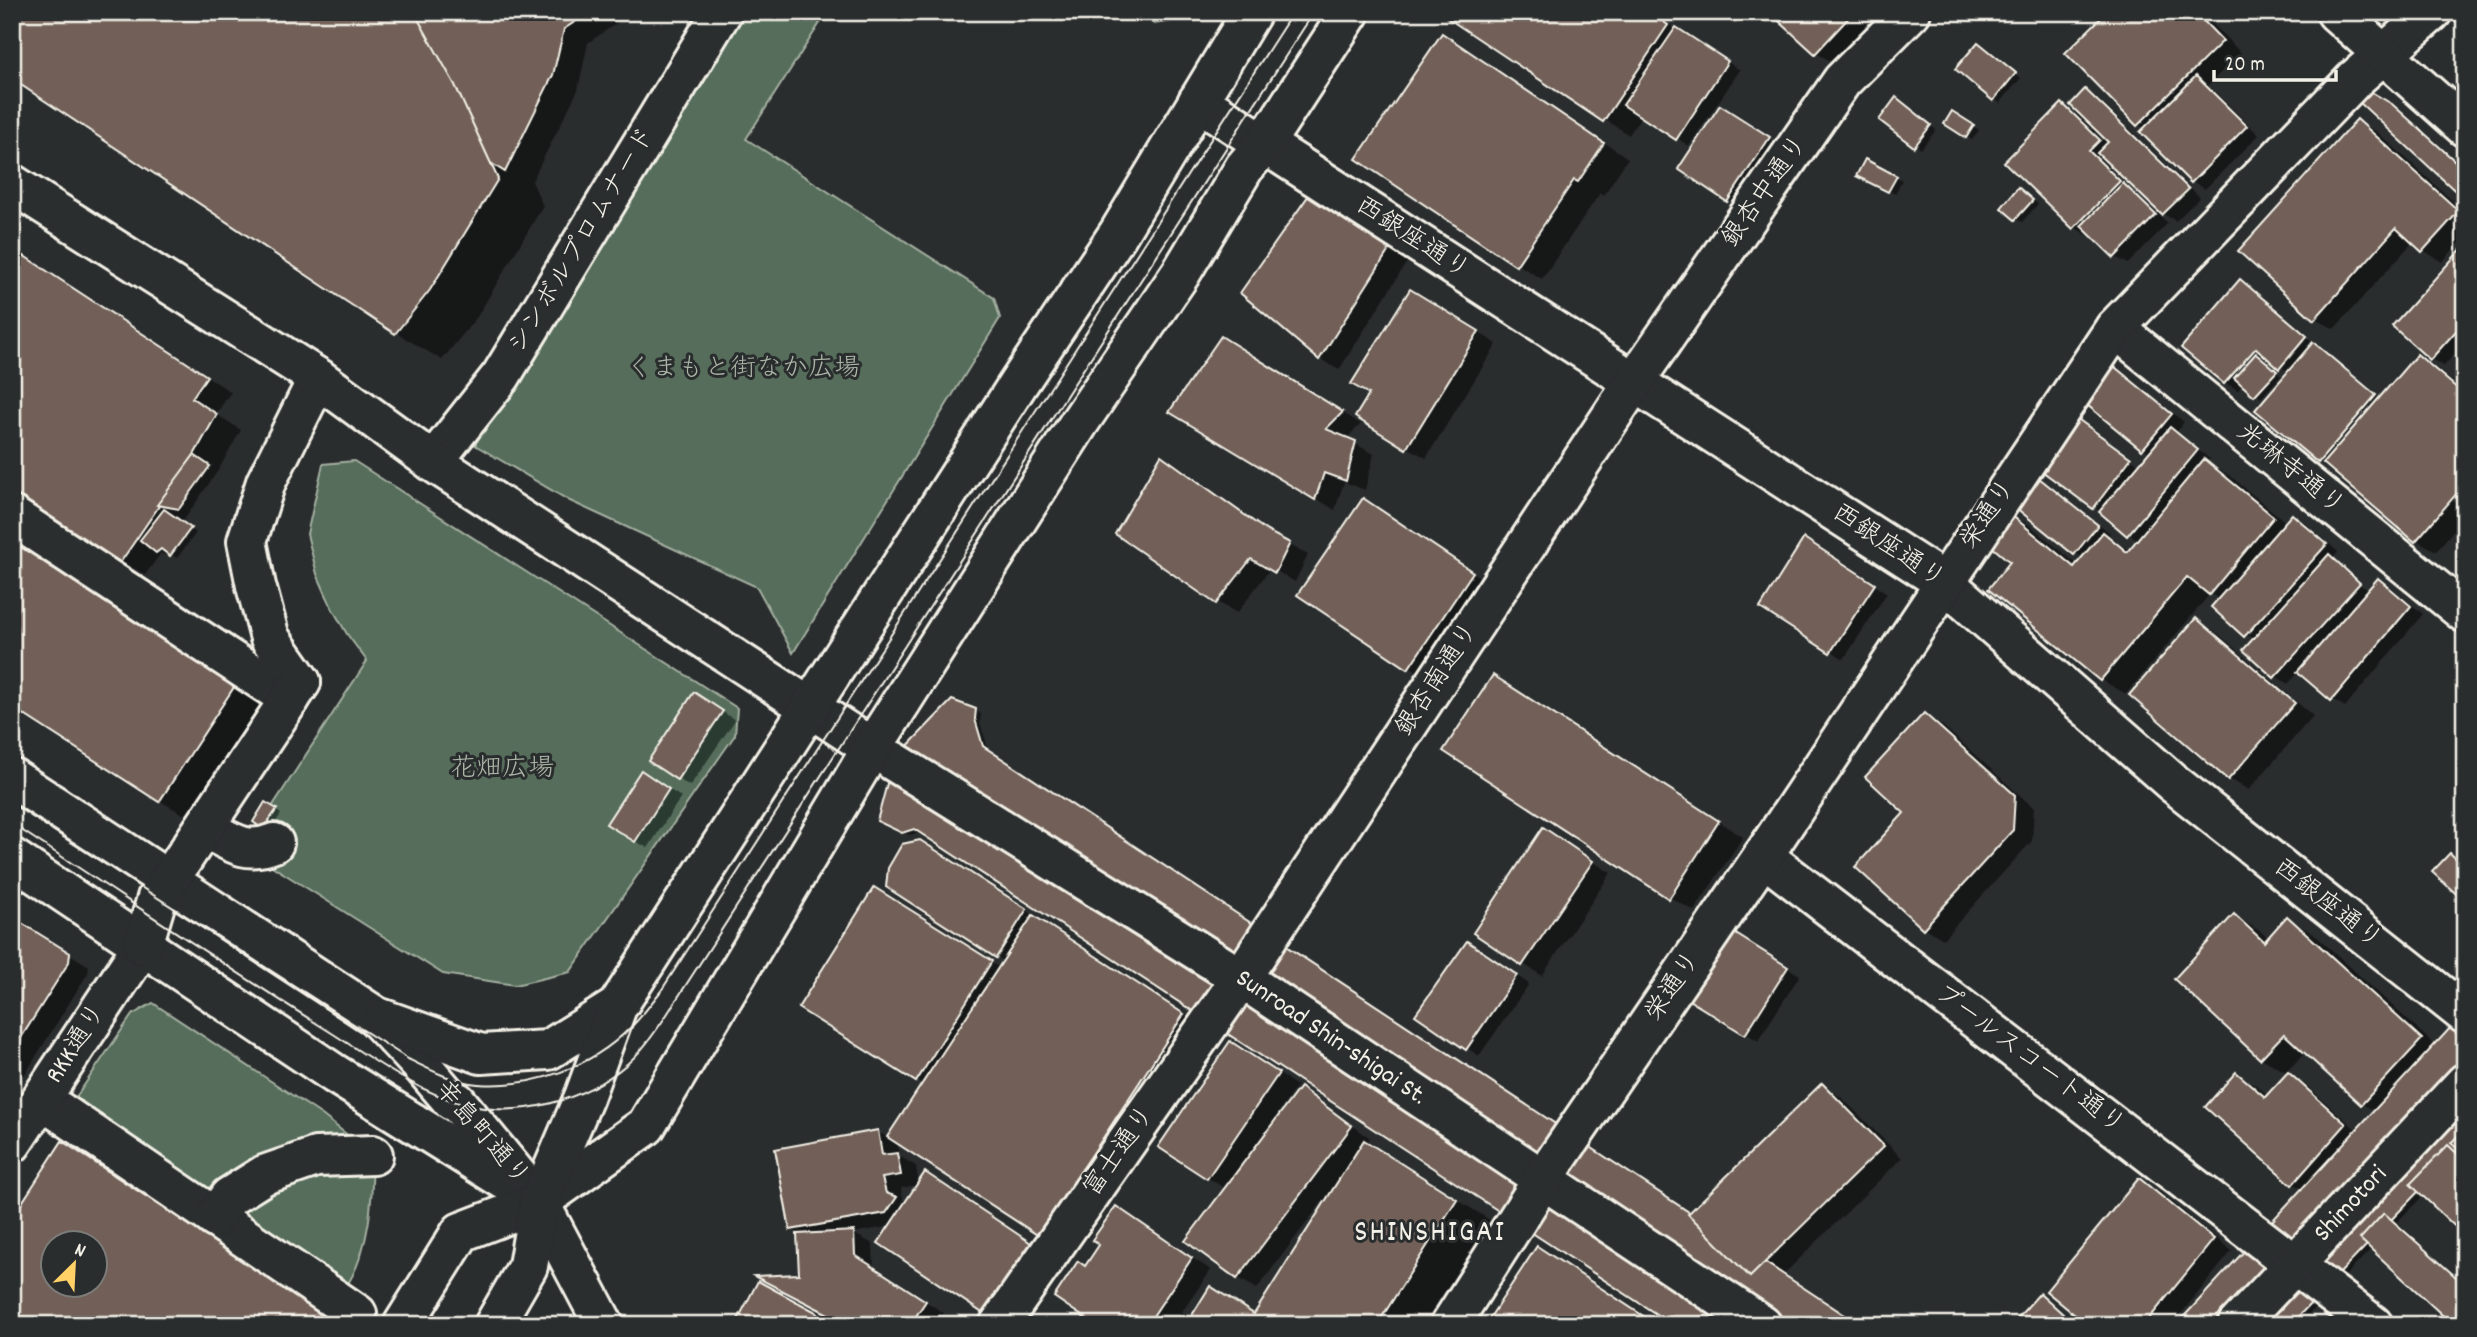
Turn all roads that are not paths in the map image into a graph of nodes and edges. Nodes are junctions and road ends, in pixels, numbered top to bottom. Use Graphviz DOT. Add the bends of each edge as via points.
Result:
graph roads {
  1 [pos="722,12"];
  2 [pos="1252,12"];
  3 [pos="1350,12"];
  4 [pos="1910,12"];
  5 [pos="2336,12"];
  6 [pos="2431,12"];
  7 [pos="2383,54"];
  8 [pos="1198,101"];
  9 [pos="2465,127"];
  10 [pos="1264,144"];
  11 [pos="12,184"];
  12 [pos="2115,328"];
  13 [pos="318,378"];
  14 [pos="1634,382"];
  15 [pos="433,462"];
  16 [pos="12,516"];
  17 [pos="1944,582"];
  18 [pos="2465,612"];
  19 [pos="296,690"];
  20 [pos="810,708"];
  21 [pos="883,755"];
  22 [pos="12,778"];
  23 [pos="205,828"];
  24 [pos="274,843"];
  25 [pos="1763,856"];
  26 [pos="12,858"];
  27 [pos="169,881"];
  28 [pos="143,945"];
  29 [pos="1241,978"];
  30 [pos="617,1007"];
  31 [pos="2465,1014"];
  32 [pos="375,1016"];
  33 [pos="2465,1083"];
  34 [pos="28,1117"];
  35 [pos="373,1155"];
  36 [pos="1543,1178"];
  37 [pos="539,1202"];
  38 [pos="215,1218"];
  39 [pos="2294,1264"];
  40 [pos="357,1314"];
  41 [pos="403,1325"];
  42 [pos="494,1325"];
  43 [pos="604,1325"];
  44 [pos="999,1325"];
  45 [pos="1450,1325"];
  46 [pos="1762,1325"];
  47 [pos="2236,1325"];
  48 [pos="2374,1325"];
  1 -- 15 [label="street, シンボルプロムナード" via="501,376"];
  2 -- 8 [label="street"];
  3 -- 10 [label="street"];
  4 -- 14 [label="street, 銀杏中通り" via="1842,81"];
  5 -- 7 [label="street"];
  6 -- 7 [label="street, 栄通り"];
  7 -- 9 [label="street"];
  7 -- 12 [label="street, 栄通り"];
  8 -- 10 [label="street, 西銀座通り"];
  8 -- 20 [label="street" via="1118,234"];
  10 -- 14 [label="street, 西銀座通り"];
  10 -- 21 [label="street" via="1079,424"];
  11 -- 13 [label="street, Sunroad Shin-shigai St."];
  12 -- 17 [label="street, 栄通り"];
  12 -- 18 [label="street, 光琳寺通り"];
  13 -- 15 [label="street, Sunroad Shin-shigai St."];
  13 -- 19 [label="street" via="266,482 247,541 270,638"];
  14 -- 17 [label="street, 西銀座通り"];
  14 -- 29 [label="street, 銀杏南通り"];
  15 -- 20 [label="street, Sunroad Shin-shigai St."];
  16 -- 19 [label="street"];
  17 -- 25 [label="street, 栄通り"];
  17 -- 31 [label="street, 西銀座通り" via="2172,782"];
  19 -- 23 [label="street, RKK通り"];
  20 -- 21 [label="street, Sunroad Shin-shigai St."];
  20 -- 30 [label="street"];
  21 -- 29 [label="street, Sunroad Shin-shigai St."];
  21 -- 37 [label="street" via="646,1126"];
  22 -- 27 [label="street, 辛島町通り"];
  23 -- 24 [label="street" via="250,849"];
  23 -- 27 [label="street, RKK通り"];
  25 -- 36 [label="street, 栄通り"];
  25 -- 39 [label="street, プールスコート通り"];
  26 -- 28 [label="street, 辛島町通り"];
  27 -- 28 [label="street, RKK通り" via="157,898"];
  27 -- 32 [label="street, 辛島町通り"];
  28 -- 34 [label="street, RKK通り"];
  28 -- 37 [label="street, 辛島町通り" via="335,1074"];
  29 -- 36 [label="street, Sunroad Shin-shigai St."];
  29 -- 44 [label="street, 富士通り"];
  30 -- 32 [label="street" via="548,1050 481,1054"];
  30 -- 37 [label="street"];
  32 -- 37 [label="street, 辛島町通り" via="457,1102"];
  33 -- 39 [label="street, Shimotori"];
  34 -- 38 [label="street"];
  35 -- 38 [label="street" via="316,1157 264,1175 229,1196"];
  36 -- 45 [label="street, 栄通り"];
  36 -- 46 [label="street, Sunroad Shin-shigai St."];
  37 -- 41 [label="street" via="461,1232"];
  37 -- 42 [label="street" via="528,1266"];
  37 -- 43 [label="street"];
  38 -- 40 [label="street"];
  39 -- 47 [label="street, Shimotori"];
  39 -- 48 [label="street, プールスコート通り"];
}
